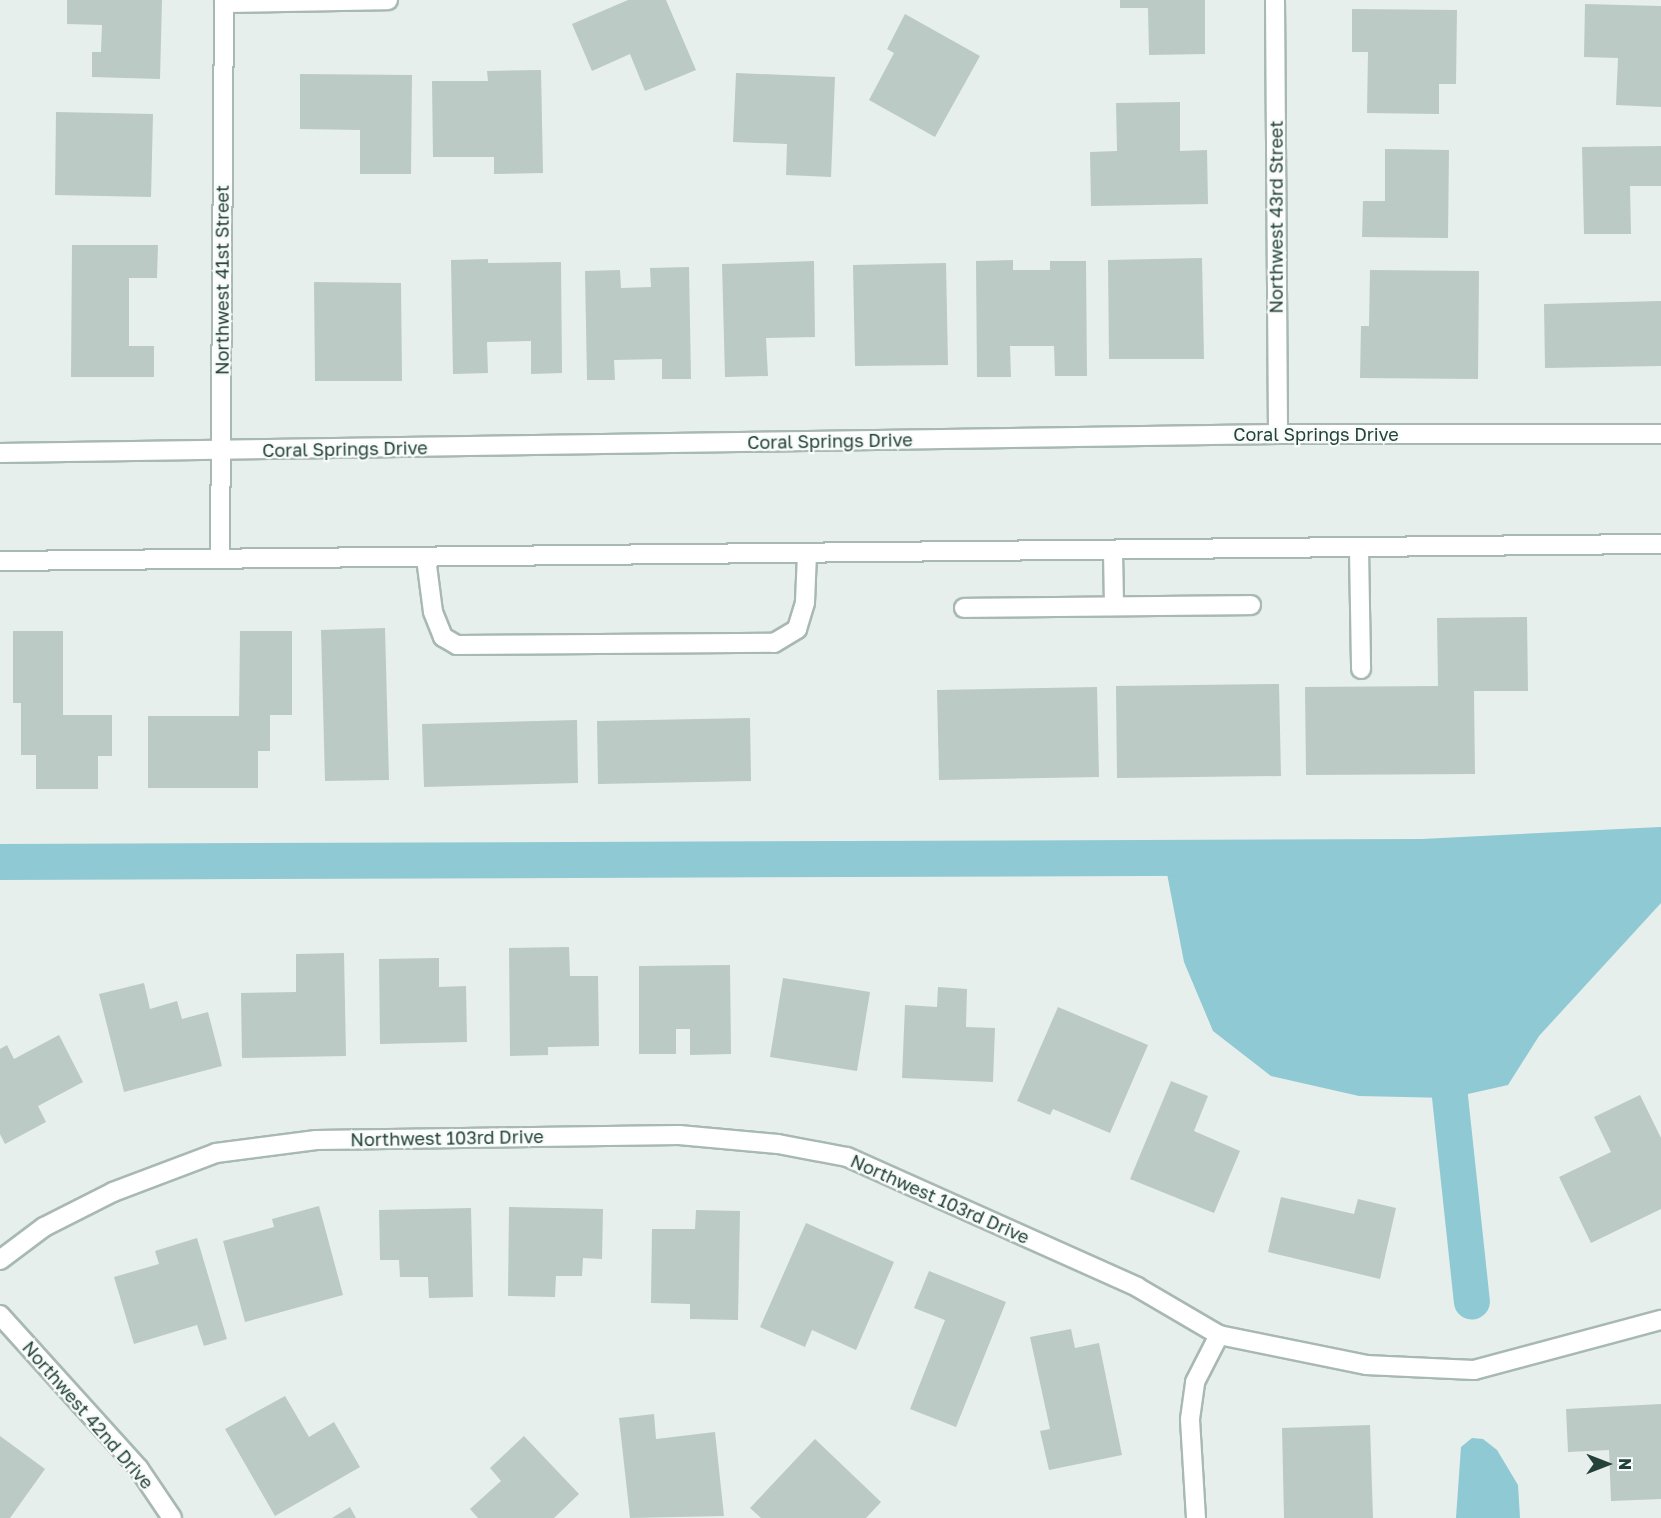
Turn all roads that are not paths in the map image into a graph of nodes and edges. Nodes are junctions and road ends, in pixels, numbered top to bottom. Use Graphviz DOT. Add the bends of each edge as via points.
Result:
graph roads {
  1 [pos="388,0"];
  2 [pos="1275,0"];
  3 [pos="224,2"];
  4 [pos="1278,434"];
  5 [pos="1661,434"];
  6 [pos="221,451"];
  7 [pos="0,453"];
  8 [pos="1661,544"];
  9 [pos="1359,550"];
  10 [pos="1113,552"];
  11 [pos="807,555"];
  12 [pos="426,558"];
  13 [pos="220,559"];
  14 [pos="0,561"];
  15 [pos="1251,605"];
  16 [pos="1114,606"];
  17 [pos="964,608"];
  18 [pos="1361,669"];
  19 [pos="0,1260"];
  20 [pos="0,1315"];
  21 [pos="1661,1320"];
  22 [pos="1219,1335"];
  23 [pos="172,1518"];
  24 [pos="1196,1518"];
  1 -- 3 [label="street"];
  2 -- 4 [label="street, Northwest 43rd Street"];
  3 -- 6 [label="street, Northwest 41st Street"];
  4 -- 5 [label="street, Coral Springs Drive"];
  4 -- 6 [label="street, Coral Springs Drive"];
  6 -- 7 [label="street, Coral Springs Drive"];
  6 -- 13 [label="street, Northwest 41st Street"];
  8 -- 9 [label="street"];
  9 -- 10 [label="street"];
  9 -- 18 [label="street"];
  10 -- 11 [label="street"];
  10 -- 16 [label="street"];
  11 -- 12 [label="street"];
  11 -- 12 [label="street" via="805,602 797,629 774,643 457,645 443,637 433,612"];
  12 -- 13 [label="street"];
  13 -- 14 [label="street"];
  15 -- 16 [label="street"];
  16 -- 17 [label="street"];
  19 -- 22 [label="street, Northwest 103rd Drive" via="44,1227 113,1192 216,1153 316,1140 679,1135 778,1144 847,1157 1137,1287"];
  20 -- 23 [label="street, Northwest 42nd Drive" via="139,1469"];
  21 -- 22 [label="street, Northwest 103rd Drive" via="1474,1370 1366,1365"];
  22 -- 24 [label="street" via="1195,1382 1190,1419"];
}
